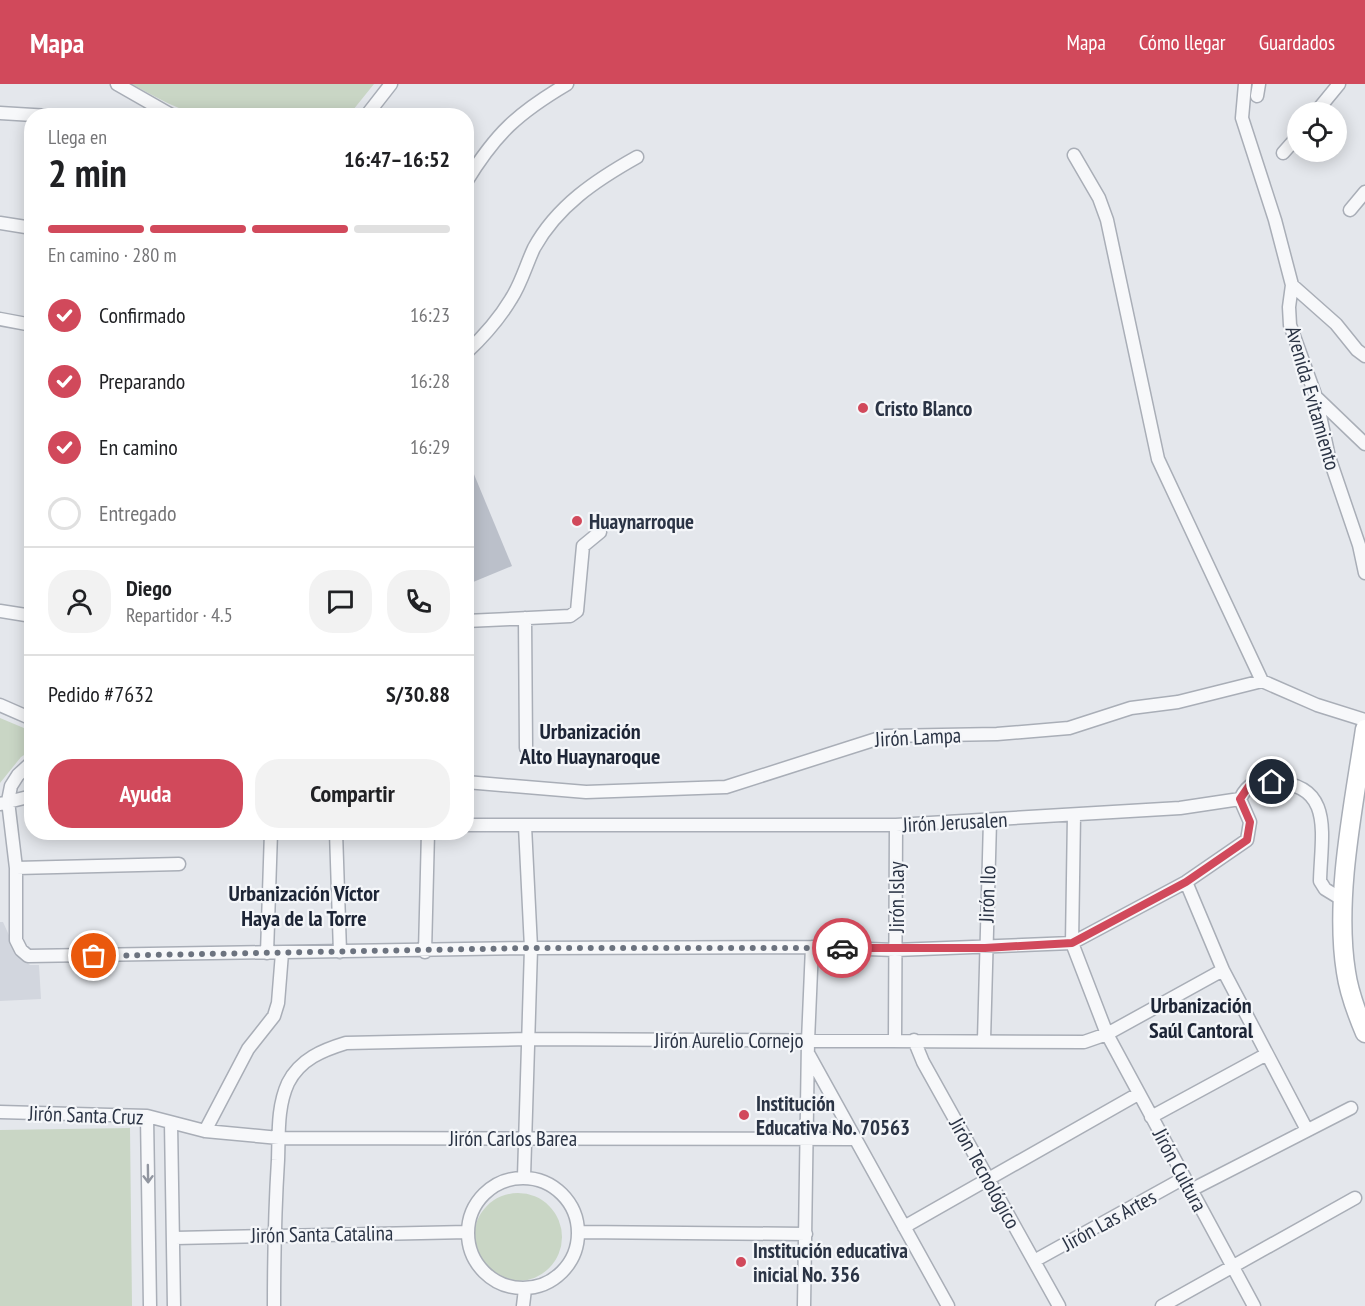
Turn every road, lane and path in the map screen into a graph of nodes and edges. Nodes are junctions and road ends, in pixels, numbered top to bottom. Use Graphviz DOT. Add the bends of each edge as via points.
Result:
graph roads {
  1 [pos="117,84"];
  2 [pos="391,84"];
  3 [pos="567,84"];
  4 [pos="1245,84"];
  5 [pos="1339,84"];
  6 [pos="1324,102"];
  7 [pos="159,108"];
  8 [pos="372,108"];
  9 [pos="0,113"];
  10 [pos="24,114"];
  11 [pos="1287,148"];
  12 [pos="1283,153"];
  13 [pos="1074,155"];
  14 [pos="637,157"];
  15 [pos="474,169"];
  16 [pos="1365,192"];
  17 [pos="1350,210"];
  18 [pos="0,223"];
  19 [pos="24,227"];
  20 [pos="1292,285"];
  21 [pos="0,319"];
  22 [pos="24,324"];
  23 [pos="474,345"];
  24 [pos="1365,356"];
  25 [pos="1316,396"];
  26 [pos="1365,444"];
  27 [pos="600,532"];
  28 [pos="1365,573"];
  29 [pos="0,611"];
  30 [pos="24,615"];
  31 [pos="525,618"];
  32 [pos="474,621"];
  33 [pos="1262,681"];
  34 [pos="0,705"];
  35 [pos="24,716"];
  36 [pos="1365,720"];
  37 [pos="1365,729"];
  38 [pos="526,748"];
  39 [pos="24,770"];
  40 [pos="474,783"];
  41 [pos="1360,787"];
  42 [pos="24,798"];
  43 [pos="1240,799"];
  44 [pos="4,803"];
  45 [pos="1074,815"];
  46 [pos="990,821"];
  47 [pos="474,825"];
  48 [pos="896,825"];
  49 [pos="525,826"];
  50 [pos="271,840"];
  51 [pos="336,840"];
  52 [pos="428,840"];
  53 [pos="179,864"];
  54 [pos="16,868"];
  55 [pos="1186,882"];
  56 [pos="1343,900"];
  57 [pos="1072,943"];
  58 [pos="812,947"];
  59 [pos="531,948"];
  60 [pos="985,948"];
  61 [pos="895,950"];
  62 [pos="340,952"];
  63 [pos="425,952"];
  64 [pos="267,953"];
  65 [pos="282,953"];
  66 [pos="1223,970"];
  67 [pos="1365,1033"];
  68 [pos="1107,1034"];
  69 [pos="528,1039"];
  70 [pos="914,1040"];
  71 [pos="984,1040"];
  72 [pos="894,1041"];
  73 [pos="808,1047"];
  74 [pos="1267,1054"];
  75 [pos="1138,1094"];
  76 [pos="1351,1108"];
  77 [pos="0,1112"];
  78 [pos="147,1116"];
  79 [pos="1151,1117"];
  80 [pos="171,1123"];
  81 [pos="205,1131"];
  82 [pos="1307,1131"];
  83 [pos="525,1137"];
  84 [pos="279,1138"];
  85 [pos="808,1138"];
  86 [pos="855,1139"];
  87 [pos="524,1178"];
  88 [pos="1184,1178"];
  89 [pos="989,1179"];
  90 [pos="1191,1190"];
  91 [pos="1355,1198"];
  92 [pos="904,1227"];
  93 [pos="468,1232"];
  94 [pos="579,1232"];
  95 [pos="806,1234"];
  96 [pos="274,1235"];
  97 [pos="175,1238"];
  98 [pos="1034,1261"];
  99 [pos="1232,1267"];
  100 [pos="525,1289"];
  101 [pos="150,1306"];
  102 [pos="174,1306"];
  103 [pos="274,1306"];
  104 [pos="523,1306"];
  105 [pos="804,1306"];
  106 [pos="948,1306"];
  107 [pos="1059,1306"];
  108 [pos="1162,1306"];
  109 [pos="1254,1306"];
  1 -- 7 [label="street"];
  2 -- 8 [label="street"];
  3 -- 15 [label="street" via="514,120 488,147"];
  4 -- 20 [label="street, Avenida Evitamiento" via="1242,118"];
  5 -- 6 [label="street"];
  9 -- 10 [label="street"];
  11 -- 12 [label="street"];
  13 -- 33 [label="street" via="1107,220 1158,459"];
  14 -- 23 [label="street" via="595,181 561,211 535,247 512,298"];
  16 -- 17 [label="street"];
  18 -- 19 [label="street"];
  20 -- 24 [label="street"];
  20 -- 25 [label="street, Avenida Evitamiento" via="1290,325"];
  21 -- 22 [label="street"];
  25 -- 26 [label="street"];
  25 -- 28 [label="street, Avenida Evitamiento" via="1329,457"];
  27 -- 31 [label="street" via="583,546 577,611 570,616"];
  29 -- 30 [label="street"];
  31 -- 32 [label="street"];
  31 -- 38 [label="street"];
  33 -- 36 [label="street"];
  33 -- 40 [label="street, Jirón Lampa" via="1178,702 1131,708 1069,728 886,736 726,787 586,792"];
  34 -- 35 [label="street"];
  37 -- 41 [label="main road"];
  39 -- 44 [label="street"];
  41 -- 56 [label="main road"];
  42 -- 44 [label="street"];
  43 -- 45 [label="street, Jirón Jerusalen" via="1180,808"];
  43 -- 55 [label="street" via="1250,822 1247,840"];
  43 -- 56 [label="street, Jirón Jerusalen" via="1246,789 1258,782 1299,785 1311,792 1321,818 1320,881"];
  44 -- 54 [label="street"];
  45 -- 46 [label="street, Jirón Jerusalen"];
  45 -- 57 [label="street"];
  46 -- 48 [label="street, Jirón Jerusalen"];
  46 -- 60 [label="street, Jirón Ilo"];
  47 -- 49 [label="street, Jirón Jerusalen"];
  48 -- 49 [label="street, Jirón Jerusalen"];
  48 -- 61 [label="street, Jirón Islay"];
  49 -- 59 [label="street"];
  50 -- 64 [label="street"];
  51 -- 62 [label="street"];
  52 -- 63 [label="street"];
  53 -- 54 [label="street"];
  54 -- 64 [label="street" via="16,940 28,956"];
  55 -- 57 [label="street"];
  55 -- 66 [label="street"];
  56 -- 67 [label="main road" via="1346,973"];
  57 -- 60 [label="street"];
  57 -- 68 [label="street, Jirón Cultura"];
  58 -- 59 [label="street"];
  58 -- 61 [label="street"];
  58 -- 73 [label="street"];
  59 -- 63 [label="street"];
  59 -- 69 [label="street"];
  60 -- 61 [label="street"];
  60 -- 71 [label="street, Jirón Ilo"];
  61 -- 72 [label="street, Jirón Islay"];
  62 -- 63 [label="street"];
  62 -- 65 [label="street"];
  64 -- 65 [label="street"];
  65 -- 81 [label="street" via="274,1017 248,1049"];
  66 -- 68 [label="street, Jirón Aurelio Cornejo"];
  66 -- 74 [label="street"];
  68 -- 71 [label="street, Jirón Aurelio Cornejo" via="1084,1042"];
  68 -- 75 [label="street, Jirón Cultura"];
  69 -- 73 [label="street, Jirón Aurelio Cornejo"];
  69 -- 83 [label="street"];
  69 -- 84 [label="street, Jirón Aurelio Cornejo" via="346,1043 320,1050 303,1063 289,1082 280,1107"];
  70 -- 71 [label="street, Jirón Aurelio Cornejo"];
  70 -- 72 [label="street, Jirón Aurelio Cornejo"];
  70 -- 89 [label="street, Jirón Tecnológico"];
  72 -- 73 [label="street, Jirón Aurelio Cornejo"];
  73 -- 85 [label="street"];
  73 -- 86 [label="street"];
  74 -- 79 [label="street"];
  74 -- 82 [label="street"];
  75 -- 79 [label="street, Jirón Cultura"];
  75 -- 89 [label="street"];
  76 -- 82 [label="street"];
  77 -- 78 [label="street, Jirón Santa Cruz"];
  78 -- 80 [label="street, Jirón Santa Cruz"];
  78 -- 101 [label="street, one-way"];
  79 -- 88 [label="street, Jirón Cultura"];
  80 -- 81 [label="street, Jirón Carlos Barea"];
  80 -- 97 [label="street"];
  81 -- 84 [label="street, Jirón Carlos Barea"];
  82 -- 90 [label="street"];
  83 -- 84 [label="street, Jirón Carlos Barea"];
  83 -- 85 [label="street, Jirón Carlos Barea"];
  83 -- 87 [label="street"];
  84 -- 96 [label="street, Jirón Aurelio Cornejo"];
  85 -- 86 [label="street, Jirón Carlos Barea"];
  85 -- 95 [label="street"];
  86 -- 92 [label="street"];
  87 -- 93 [label="street" via="503,1181 485,1193 472,1211"];
  87 -- 94 [label="street" via="544,1182 562,1194 574,1211"];
  88 -- 90 [label="street, Jirón Cultura"];
  88 -- 98 [label="street, Jirón Las Artes"];
  89 -- 92 [label="street"];
  89 -- 98 [label="street, Jirón Tecnológico"];
  90 -- 99 [label="street, Jirón Cultura"];
  91 -- 99 [label="street"];
  92 -- 106 [label="street"];
  93 -- 96 [label="street, Jirón Santa Catalina"];
  93 -- 100 [label="street" via="470,1250 479,1266 491,1278"];
  94 -- 95 [label="street"];
  94 -- 100 [label="street" via="575,1253 564,1271 546,1284"];
  95 -- 105 [label="street"];
  96 -- 97 [label="street, Jirón Santa Catalina"];
  96 -- 103 [label="street, Jirón Aurelio Cornejo"];
  97 -- 102 [label="street"];
  98 -- 107 [label="street, Jirón Tecnológico"];
  99 -- 108 [label="street"];
  99 -- 109 [label="street, Jirón Cultura"];
  100 -- 104 [label="street"];
}
